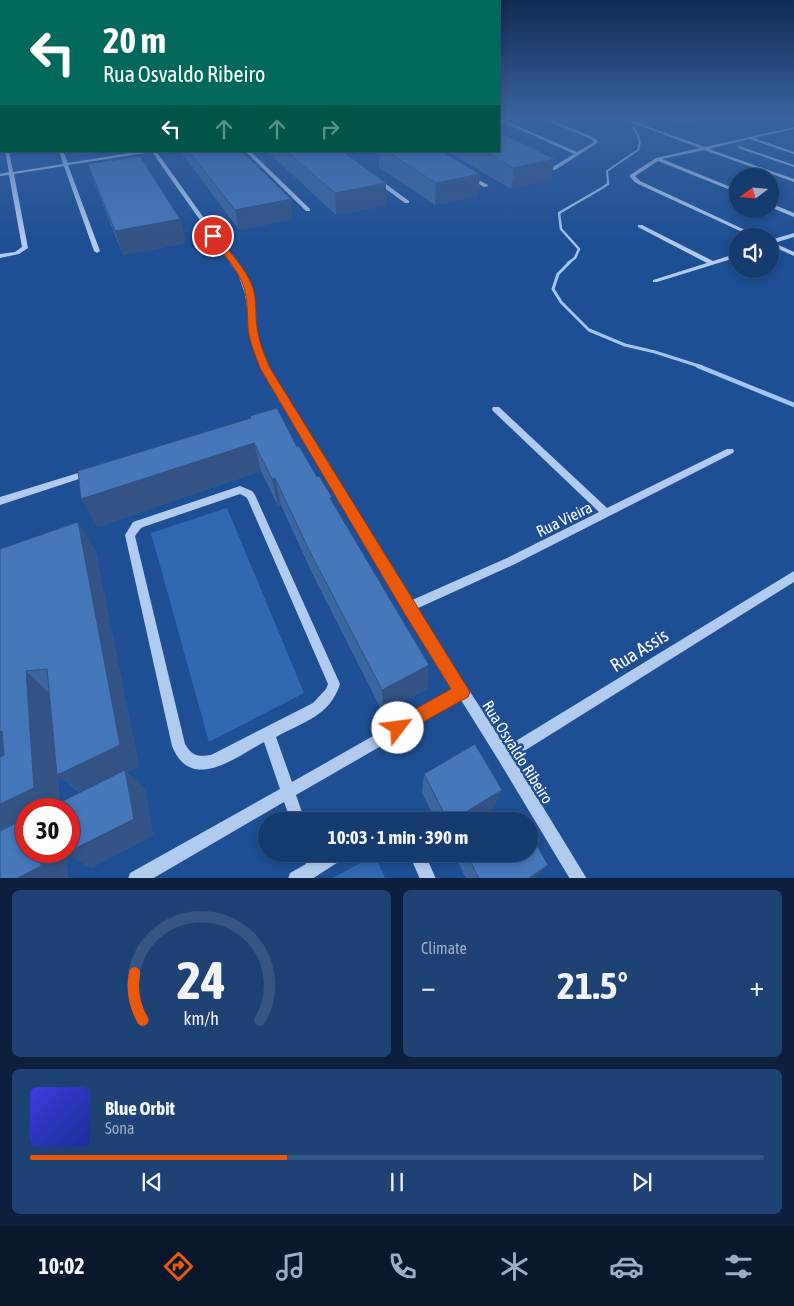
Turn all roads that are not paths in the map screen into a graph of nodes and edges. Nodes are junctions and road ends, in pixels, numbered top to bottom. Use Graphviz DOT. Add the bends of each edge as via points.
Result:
graph roads {
  1 [pos="8,158"];
  2 [pos="63,158"];
  3 [pos="106,158"];
  4 [pos="157,158"];
  5 [pos="254,158"];
  6 [pos="570,158"];
  7 [pos="662,158"];
  8 [pos="731,158"];
  9 [pos="772,158"];
  10 [pos="658,159"];
  11 [pos="66,164"];
  12 [pos="544,164"];
  13 [pos="794,166"];
  14 [pos="552,169"];
  15 [pos="10,173"];
  16 [pos="562,173"];
  17 [pos="368,174"];
  18 [pos="0,175"];
  19 [pos="469,176"];
  20 [pos="794,181"];
  21 [pos="486,186"];
  22 [pos="729,188"];
  23 [pos="407,202"];
  24 [pos="779,209"];
  25 [pos="308,210"];
  26 [pos="794,215"];
  27 [pos="640,226"];
  28 [pos="737,228"];
  29 [pos="794,235"];
  30 [pos="779,240"];
  31 [pos="779,247"];
  32 [pos="97,251"];
  33 [pos="794,254"];
  34 [pos="0,256"];
  35 [pos="729,258"];
  36 [pos="712,263"];
  37 [pos="655,281"];
  38 [pos="496,409"];
  39 [pos="730,451"];
  40 [pos="94,471"];
  41 [pos="0,500"];
  42 [pos="607,514"];
  43 [pos="794,576"];
  44 [pos="408,607"];
  45 [pos="462,692"];
  46 [pos="268,734"];
  47 [pos="504,756"];
  48 [pos="287,791"];
  49 [pos="295,812"];
  50 [pos="311,862"];
  51 [pos="421,862"];
  52 [pos="136,878"];
  53 [pos="296,878"];
  54 [pos="428,878"];
  55 [pos="579,878"];
  1 -- 15 [label="street"];
  2 -- 11 [label="street"];
  3 -- 11 [label="street"];
  4 -- 44 [label="street, Rua Osvaldo Ribeiro" via="241,274 252,304 256,347 284,407"];
  5 -- 25 [label="street"];
  6 -- 14 [label="street"];
  7 -- 10 [label="street"];
  8 -- 20 [label="street"];
  9 -- 13 [label="street"];
  10 -- 22 [label="street"];
  10 -- 28 [label="street" via="632,177"];
  11 -- 15 [label="street"];
  11 -- 32 [label="street"];
  12 -- 14 [label="street"];
  14 -- 16 [label="street"];
  15 -- 18 [label="street"];
  15 -- 34 [label="street" via="25,248"];
  17 -- 23 [label="street"];
  19 -- 21 [label="street"];
  24 -- 26 [label="street"];
  27 -- 36 [label="street"];
  29 -- 30 [label="street"];
  31 -- 33 [label="street"];
  35 -- 36 [label="street"];
  36 -- 37 [label="street"];
  38 -- 42 [label="street"];
  39 -- 42 [label="street, Rua Vieira"];
  40 -- 41 [label="street"];
  42 -- 44 [label="street, Rua Vieira"];
  43 -- 47 [label="street, Rua Assis"];
  44 -- 45 [label="street, Rua Osvaldo Ribeiro"];
  45 -- 47 [label="street, Rua Osvaldo Ribeiro"];
  45 -- 48 [label="street"];
  46 -- 46 [label="street" via="212,762 202,764 184,757 130,540 137,525 234,491 245,492 252,498 334,684 318,708"];
  46 -- 48 [label="street"];
  47 -- 55 [label="street, Rua Osvaldo Ribeiro"];
  48 -- 49 [label="street"];
  48 -- 52 [label="street"];
  50 -- 53 [label="street"];
  51 -- 54 [label="street"];
}
